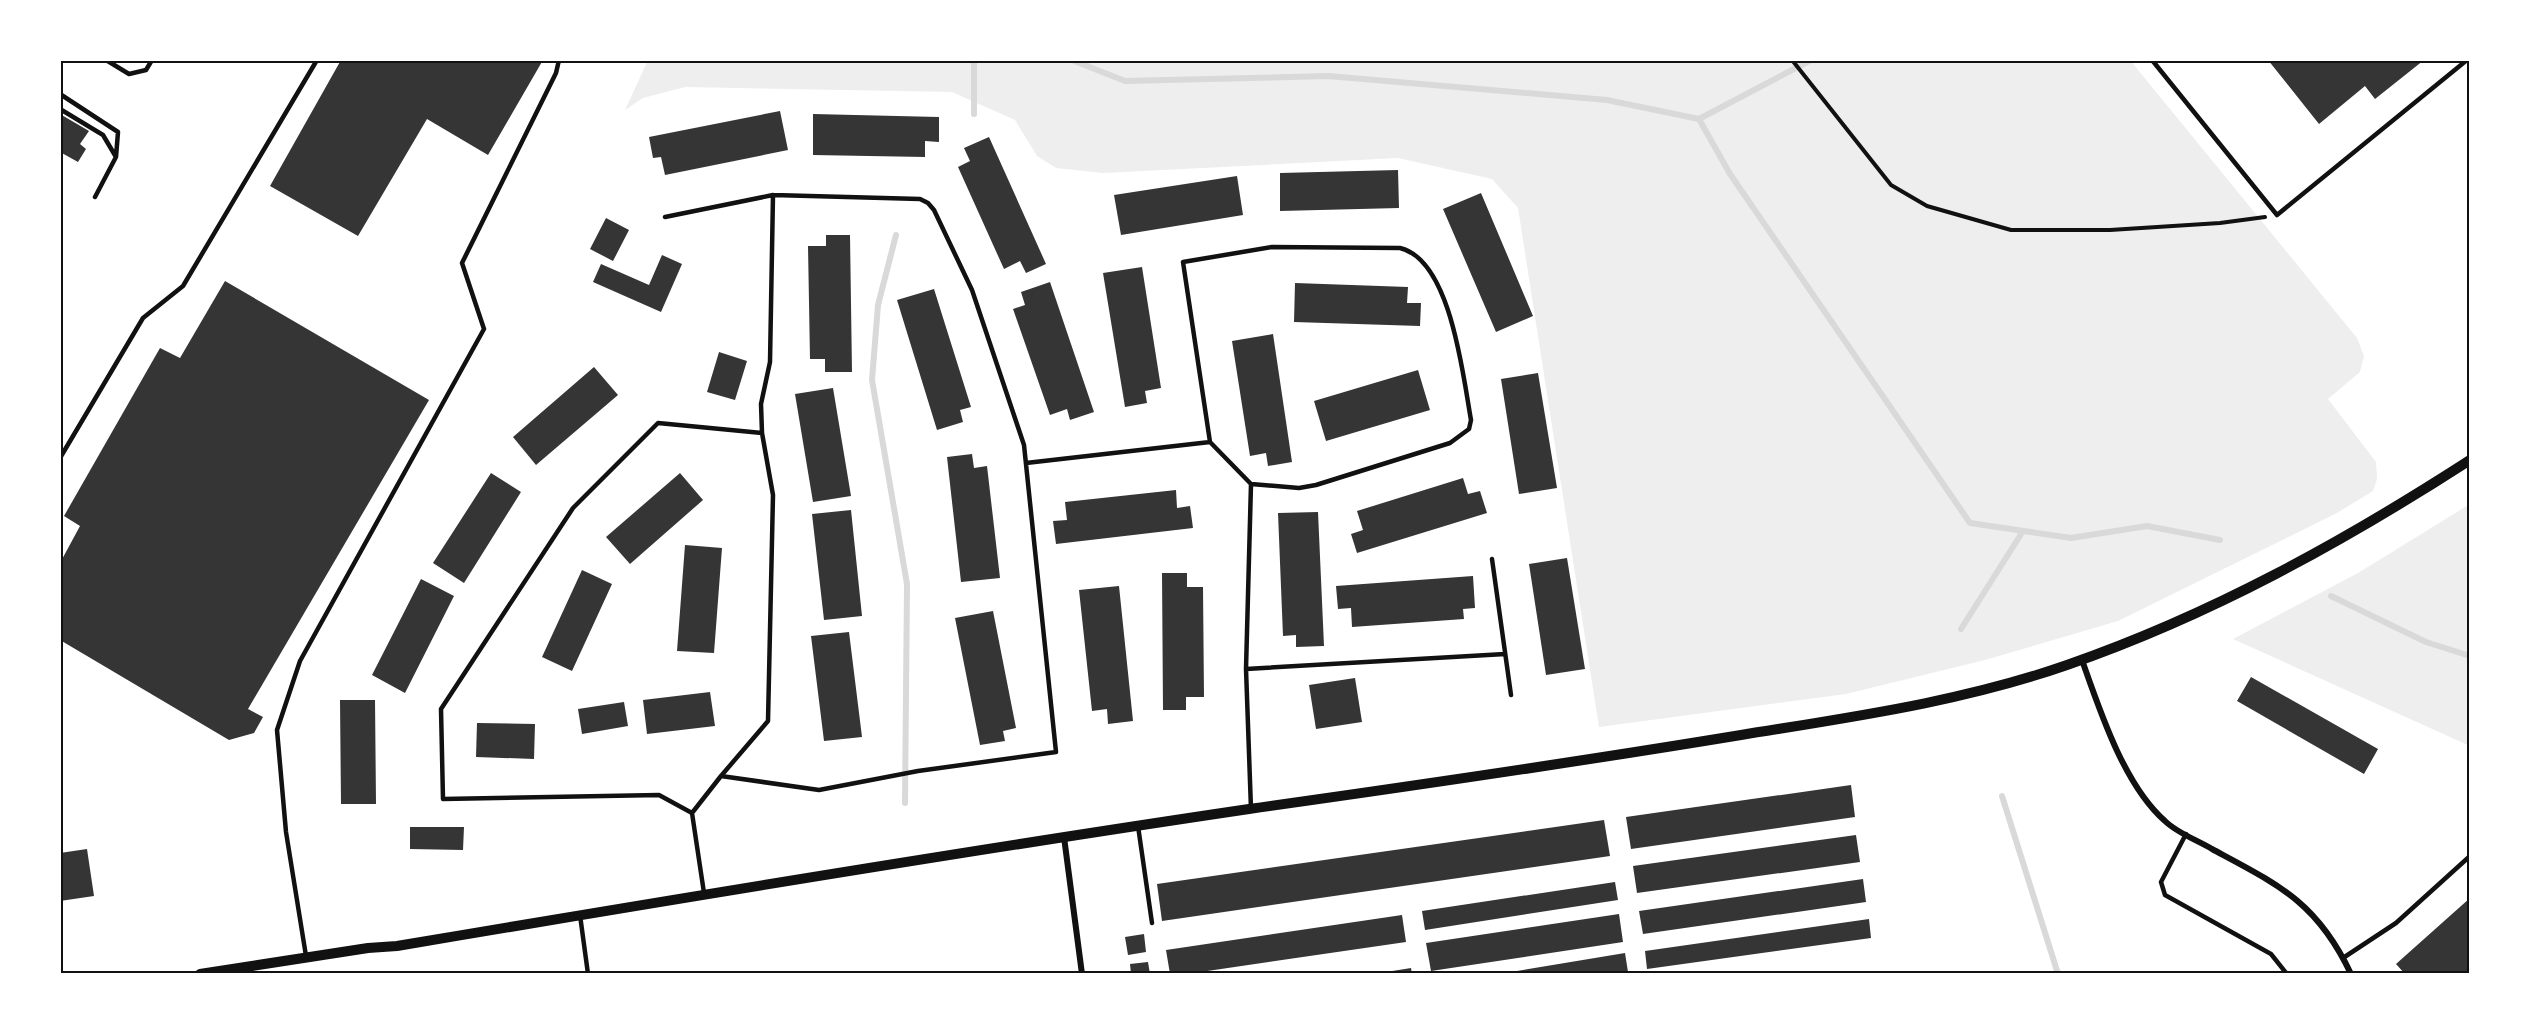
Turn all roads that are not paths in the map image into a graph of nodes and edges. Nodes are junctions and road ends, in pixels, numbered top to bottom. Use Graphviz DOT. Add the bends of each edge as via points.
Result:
graph roads {
  1 [pos="106,60"];
  2 [pos="152,60"];
  3 [pos="316,60"];
  4 [pos="559,60"];
  5 [pos="2152,60"];
  6 [pos="2467,60"];
  7 [pos="60,94"];
  8 [pos="60,109"];
  9 [pos="116,157"];
  10 [pos="773,195"];
  11 [pos="95,196"];
  12 [pos="666,216"];
  13 [pos="762,434"];
  14 [pos="1210,442"];
  15 [pos="60,458"];
  16 [pos="2470,460"];
  17 [pos="1026,463"];
  18 [pos="1251,484"];
  19 [pos="1492,559"];
  20 [pos="1505,654"];
  21 [pos="2082,660"];
  22 [pos="1246,669"];
  23 [pos="1511,695"];
  24 [pos="721,776"];
  25 [pos="1251,809"];
  26 [pos="692,813"];
  27 [pos="1138,826"];
  28 [pos="2186,834"];
  29 [pos="1064,837"];
  30 [pos="2470,856"];
  31 [pos="704,893"];
  32 [pos="580,915"];
  33 [pos="1152,923"];
  34 [pos="307,957"];
  35 [pos="2343,958"];
  36 [pos="200,974"];
  37 [pos="588,974"];
  38 [pos="1082,974"];
  39 [pos="2287,974"];
  40 [pos="2351,974"];
  1 -- 2 [label="lane" via="129,74 146,70"];
  3 -- 15 [label="lane" via="183,286 143,318"];
  4 -- 34 [label="lane" via="462,263 484,329 300,661 277,730 286,832"];
  5 -- 6 [label="lane" via="2277,215"];
  7 -- 9 [label="lane" via="118,132"];
  8 -- 9 [label="lane" via="103,135"];
  9 -- 11 [label="lane"];
  10 -- 12 [label="lane"];
  10 -- 13 [label="lane" via="770,362 761,404"];
  10 -- 17 [label="lane" via="920,199 928,203 972,290 1024,445"];
  13 -- 24 [label="lane" via="773,495 768,721"];
  13 -- 26 [label="lane" via="658,423 573,508 441,709 443,799 659,795"];
  14 -- 17 [label="lane"];
  14 -- 18 [label="lane"];
  14 -- 18 [label="lane" via="1183,262 1272,247 1400,248 1425,263 1451,316 1471,420 1469,429 1450,443 1316,485 1299,488"];
  16 -- 21 [label="street" via="2289,569 2200,613"];
  17 -- 24 [label="lane" via="1056,752 918,771 819,790"];
  18 -- 22 [label="lane"];
  19 -- 20 [label="lane"];
  20 -- 22 [label="lane"];
  20 -- 23 [label="lane"];
  21 -- 25 [label="street" via="1977,692 1883,713"];
  21 -- 28 [label="street" via="2103,718 2143,799 2166,823"];
  22 -- 25 [label="lane"];
  24 -- 26 [label="lane"];
  25 -- 27 [label="street"];
  26 -- 31 [label="lane"];
  27 -- 29 [label="street"];
  27 -- 33 [label="lane"];
  28 -- 35 [label="street" via="2283,888 2313,914"];
  28 -- 39 [label="lane" via="2161,882 2165,895 2271,954"];
  29 -- 31 [label="street"];
  29 -- 38 [label="street"];
  30 -- 35 [label="lane" via="2396,923"];
  31 -- 32 [label="street"];
  32 -- 34 [label="street"];
  32 -- 37 [label="lane"];
  34 -- 36 [label="street"];
  35 -- 40 [label="street"];
}
